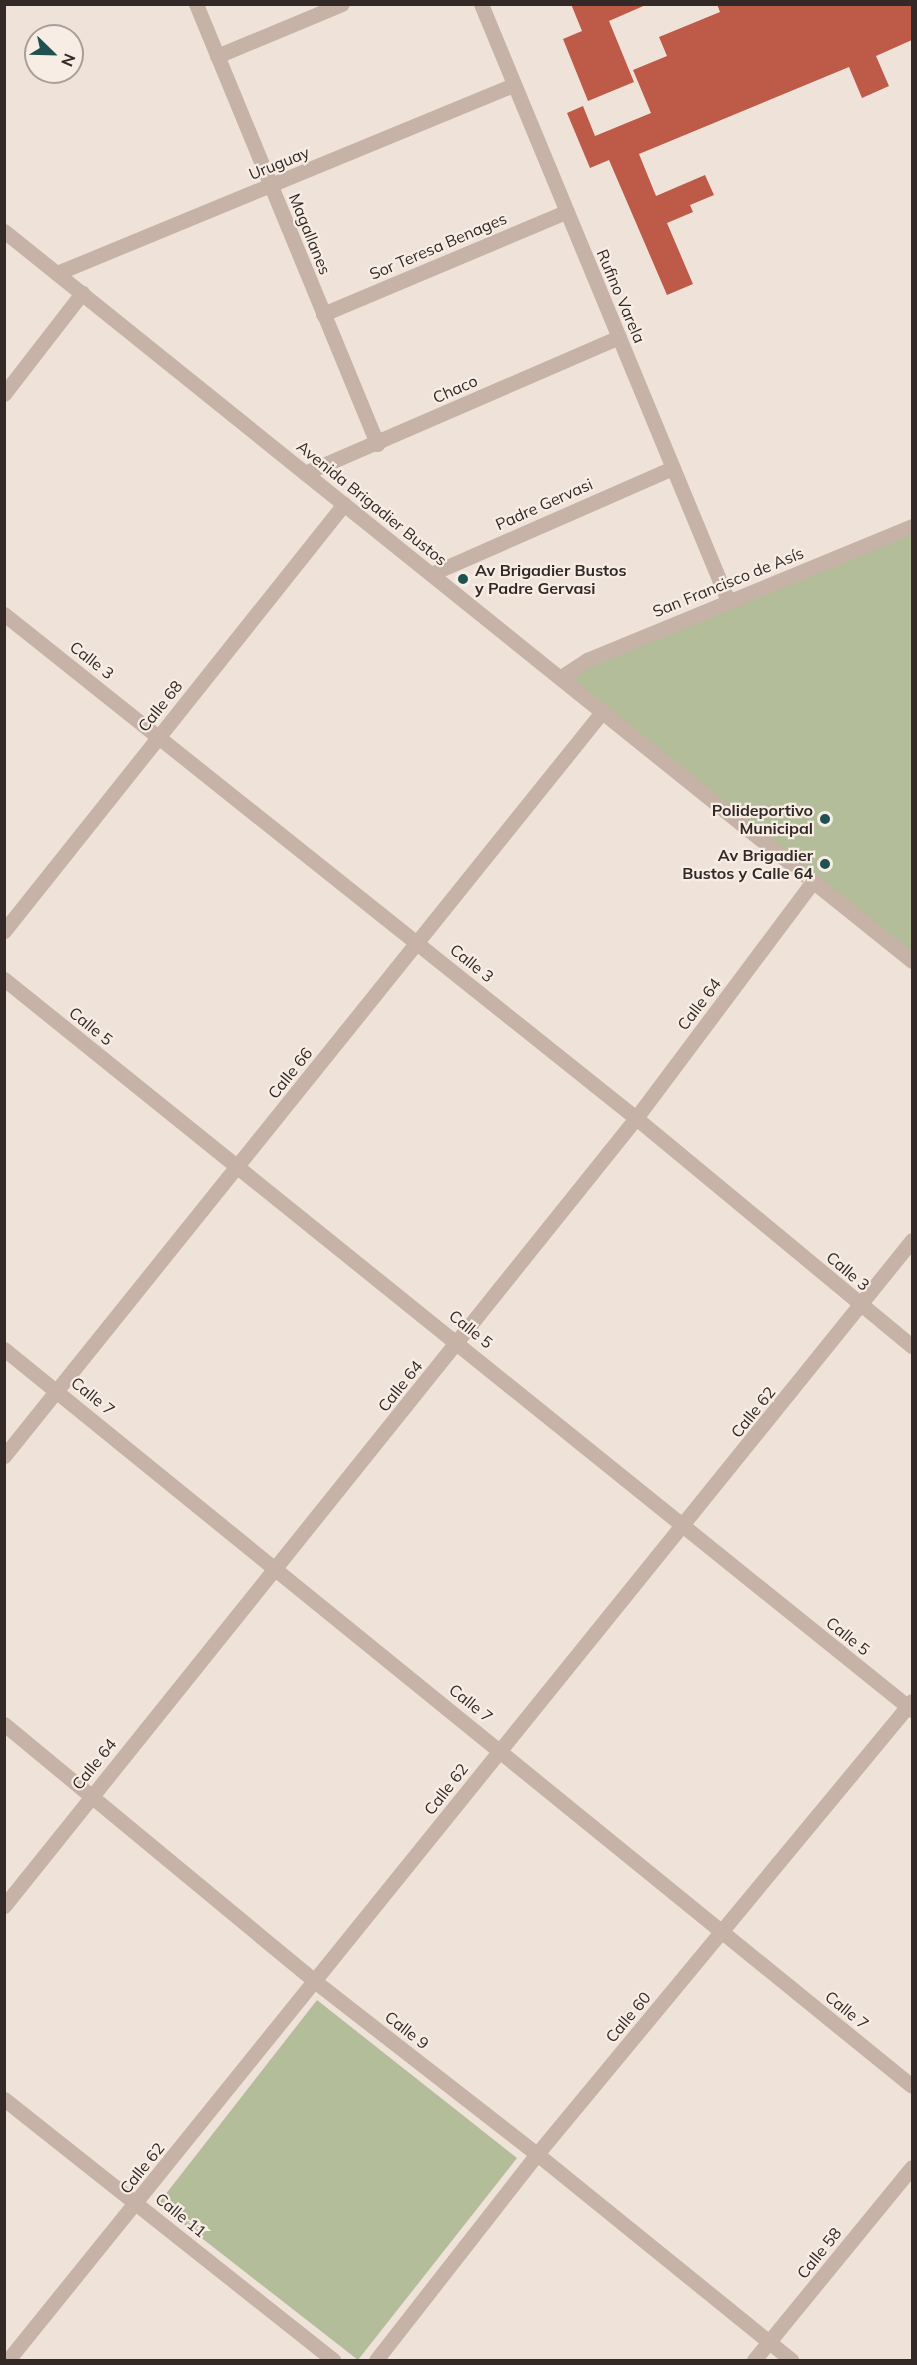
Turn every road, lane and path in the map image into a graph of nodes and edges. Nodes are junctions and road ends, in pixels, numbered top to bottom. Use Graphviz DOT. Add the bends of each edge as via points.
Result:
graph roads {
  1 [pos="196,4"];
  2 [pos="342,4"];
  3 [pos="481,4"];
  4 [pos="217,56"];
  5 [pos="514,85"];
  6 [pos="271,186"];
  7 [pos="566,212"];
  8 [pos="4,231"];
  9 [pos="57,273"];
  10 [pos="82,293"];
  11 [pos="323,314"];
  12 [pos="619,337"];
  13 [pos="4,394"];
  14 [pos="377,444"];
  15 [pos="673,468"];
  16 [pos="305,473"];
  17 [pos="344,504"];
  18 [pos="912,526"];
  19 [pos="431,574"];
  20 [pos="728,602"];
  21 [pos="4,614"];
  22 [pos="561,677"];
  23 [pos="602,712"];
  24 [pos="159,735"];
  25 [pos="813,881"];
  26 [pos="4,931"];
  27 [pos="417,942"];
  28 [pos="912,961"];
  29 [pos="4,979"];
  30 [pos="636,1118"];
  31 [pos="238,1167"];
  32 [pos="912,1240"];
  33 [pos="862,1306"];
  34 [pos="458,1341"];
  35 [pos="912,1346"];
  36 [pos="4,1348"];
  37 [pos="59,1392"];
  38 [pos="4,1456"];
  39 [pos="684,1528"];
  40 [pos="277,1568"];
  41 [pos="911,1706"];
  42 [pos="4,1724"];
  43 [pos="500,1750"];
  44 [pos="90,1796"];
  45 [pos="4,1906"];
  46 [pos="721,1932"];
  47 [pos="317,1983"];
  48 [pos="912,2086"];
  49 [pos="4,2099"];
  50 [pos="537,2154"];
  51 [pos="912,2168"];
  52 [pos="137,2202"];
  53 [pos="769,2343"];
  54 [pos="8,2361"];
  55 [pos="333,2361"];
  56 [pos="376,2361"];
  57 [pos="754,2361"];
  58 [pos="791,2361"];
  1 -- 4 [label="street, Magallanes"];
  2 -- 4 [label="street"];
  3 -- 5 [label="street, Rufino Varela"];
  4 -- 6 [label="street, Magallanes"];
  5 -- 6 [label="street, Uruguay"];
  5 -- 7 [label="street, Rufino Varela"];
  6 -- 9 [label="street, Uruguay"];
  6 -- 11 [label="street, Magallanes"];
  7 -- 11 [label="street, Sor Teresa Benages"];
  7 -- 12 [label="street, Rufino Varela"];
  8 -- 9 [label="street, Avenida Brigadier Bustos"];
  9 -- 10 [label="street, Avenida Brigadier Bustos"];
  10 -- 13 [label="street"];
  10 -- 16 [label="street, Avenida Brigadier Bustos"];
  11 -- 14 [label="street, Magallanes"];
  12 -- 14 [label="street, Chaco"];
  12 -- 15 [label="street, Rufino Varela"];
  14 -- 16 [label="street, Chaco"];
  15 -- 19 [label="street, Padre Gervasi"];
  15 -- 20 [label="street, Rufino Varela"];
  16 -- 17 [label="street, Avenida Brigadier Bustos"];
  17 -- 19 [label="street, Avenida Brigadier Bustos"];
  17 -- 24 [label="street, Calle 68"];
  18 -- 20 [label="street, San Francisco de Asís"];
  19 -- 22 [label="street, Avenida Brigadier Bustos"];
  20 -- 22 [label="street, San Francisco de Asís" via="586,660"];
  21 -- 24 [label="street, Calle 3"];
  22 -- 23 [label="street, Avenida Brigadier Bustos"];
  23 -- 25 [label="street, Avenida Brigadier Bustos"];
  23 -- 27 [label="street, Calle 66"];
  24 -- 26 [label="street, Calle 68"];
  24 -- 27 [label="street, Calle 3"];
  25 -- 28 [label="street, Avenida Brigadier Bustos"];
  25 -- 30 [label="street, Calle 64"];
  27 -- 30 [label="street, Calle 3"];
  27 -- 31 [label="street, Calle 66"];
  29 -- 31 [label="street, Calle 5"];
  30 -- 33 [label="street, Calle 3"];
  30 -- 34 [label="street, Calle 64"];
  31 -- 34 [label="street, Calle 5"];
  31 -- 37 [label="street, Calle 66"];
  32 -- 33 [label="street, Calle 62"];
  33 -- 35 [label="street, Calle 3"];
  33 -- 39 [label="street, Calle 62"];
  34 -- 39 [label="street, Calle 5"];
  34 -- 40 [label="street, Calle 64"];
  36 -- 37 [label="street, Calle 7"];
  37 -- 38 [label="street, Calle 66"];
  37 -- 40 [label="street, Calle 7"];
  39 -- 41 [label="street, Calle 5"];
  39 -- 43 [label="street, Calle 62"];
  40 -- 43 [label="street, Calle 7"];
  40 -- 44 [label="street, Calle 64"];
  41 -- 46 [label="street, Calle 60"];
  42 -- 44 [label="street, Calle 9"];
  43 -- 46 [label="street, Calle 7"];
  43 -- 47 [label="street, Calle 62"];
  44 -- 45 [label="street, Calle 64"];
  44 -- 47 [label="street, Calle 9"];
  46 -- 48 [label="street, Calle 7"];
  46 -- 50 [label="street, Calle 60"];
  47 -- 50 [label="street, Calle 9"];
  47 -- 52 [label="street, Calle 62"];
  49 -- 52 [label="street, Calle 11"];
  50 -- 53 [label="street, Calle 9"];
  50 -- 56 [label="street, Calle 60"];
  51 -- 53 [label="street, Calle 58"];
  52 -- 54 [label="street, Calle 62"];
  52 -- 55 [label="street, Calle 11"];
  53 -- 57 [label="street, Calle 58"];
  53 -- 58 [label="street, Calle 9"];
}
